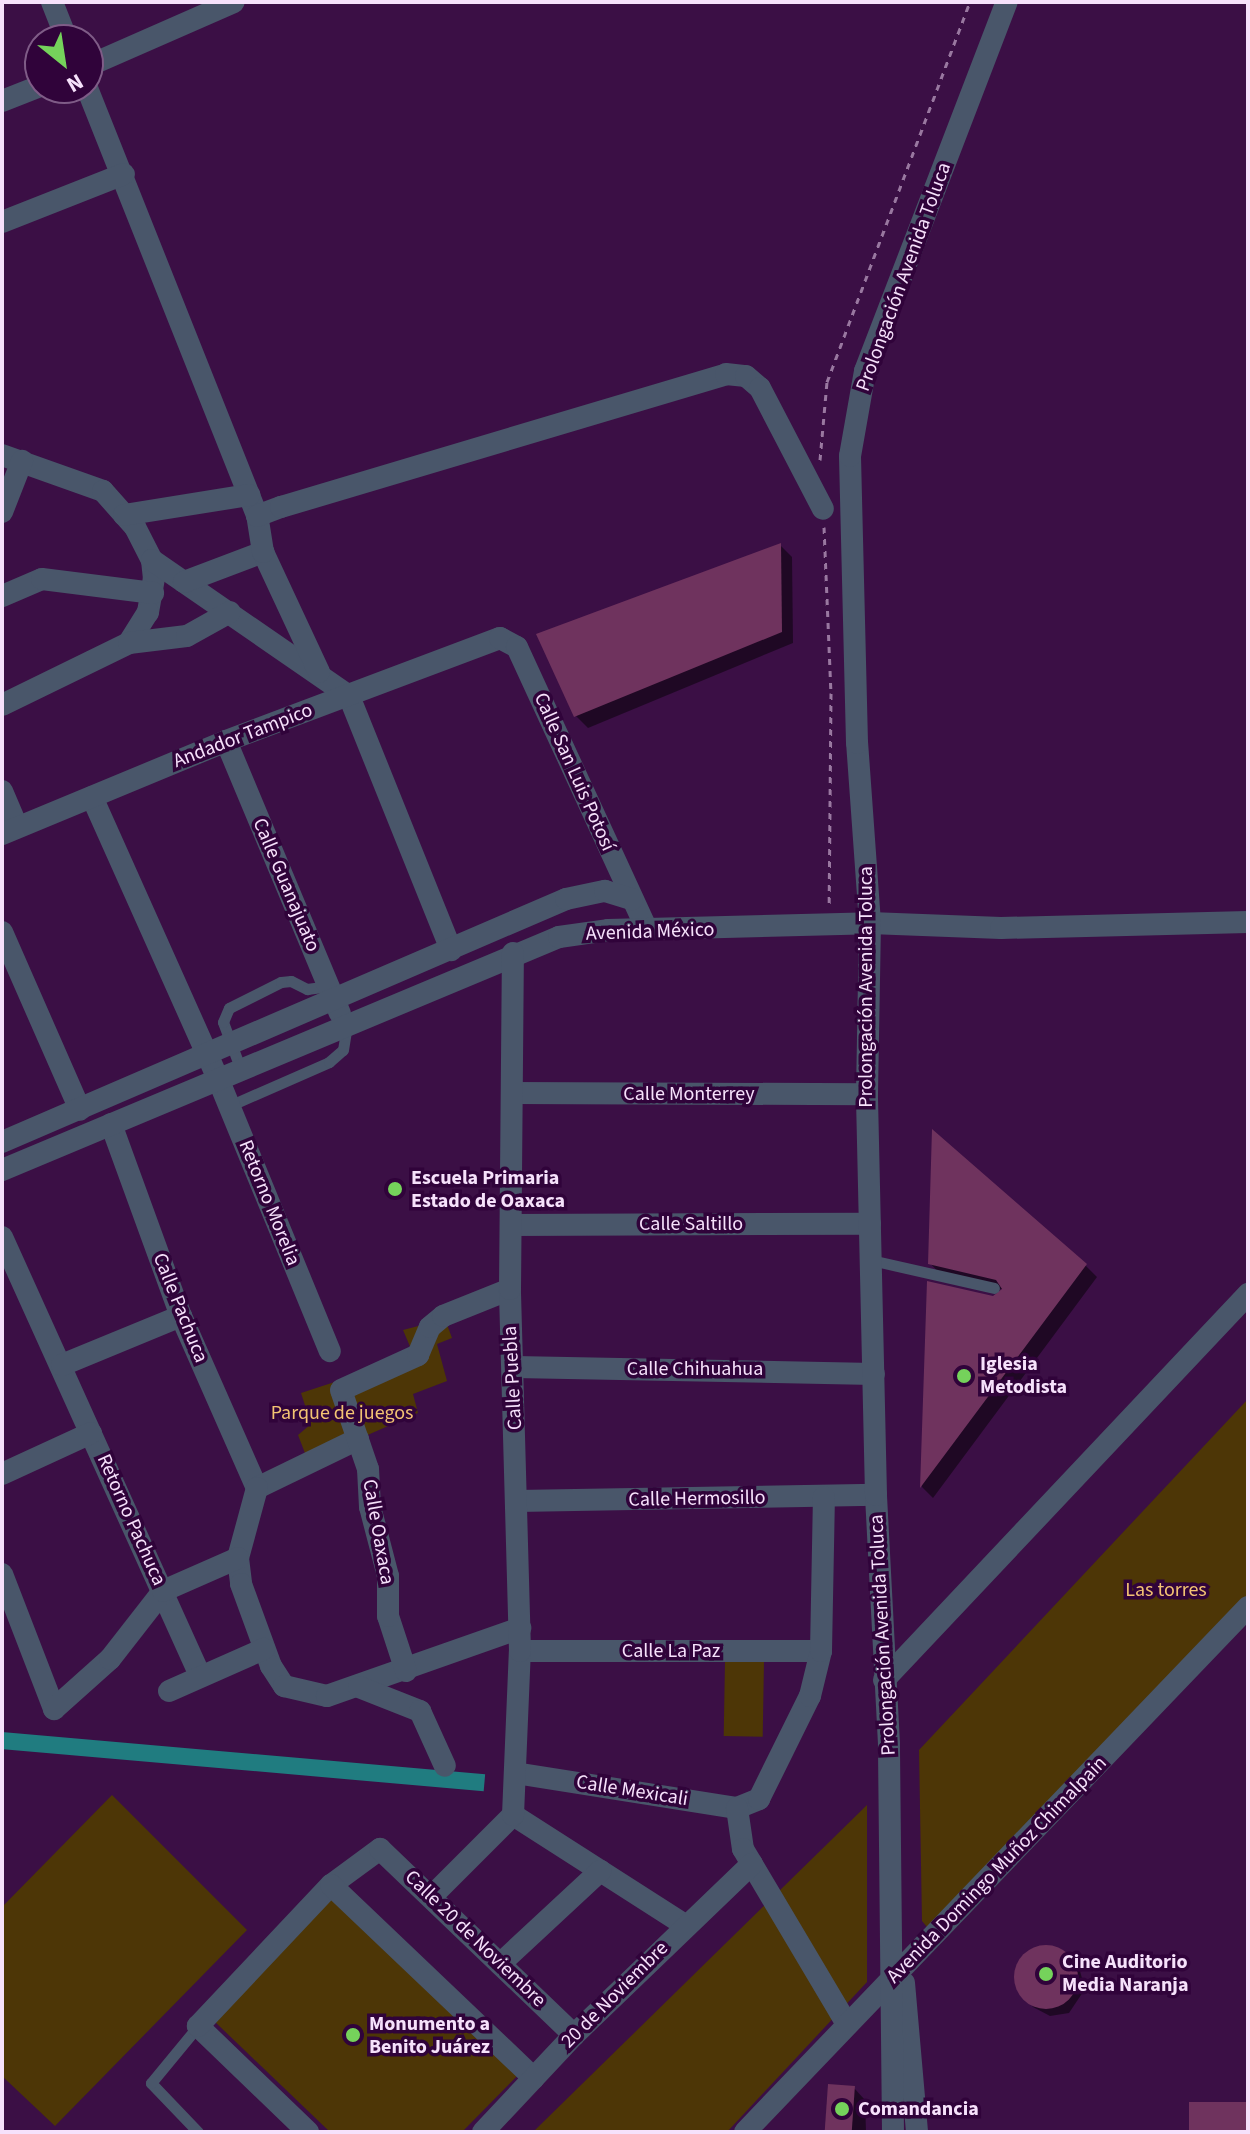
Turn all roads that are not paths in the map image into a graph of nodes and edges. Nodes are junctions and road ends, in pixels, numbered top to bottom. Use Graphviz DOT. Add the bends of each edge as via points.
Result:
graph roads {
  1 [pos="52,2"];
  2 [pos="234,2"];
  3 [pos="1007,2"];
  4 [pos="61,24"];
  5 [pos="104,59"];
  6 [pos="24,92"];
  7 [pos="2,101"];
  8 [pos="94,104"];
  9 [pos="124,174"];
  10 [pos="2,222"];
  11 [pos="12,458"];
  12 [pos="253,506"];
  13 [pos="823,509"];
  14 [pos="2,512"];
  15 [pos="124,515"];
  16 [pos="263,552"];
  17 [pos="152,560"];
  18 [pos="184,582"];
  19 [pos="153,593"];
  20 [pos="2,596"];
  21 [pos="230,612"];
  22 [pos="485,639"];
  23 [pos="129,643"];
  24 [pos="319,672"];
  25 [pos="349,696"];
  26 [pos="2,705"];
  27 [pos="226,741"];
  28 [pos="2,791"];
  29 [pos="92,797"];
  30 [pos="10,830"];
  31 [pos="632,899"];
  32 [pos="1248,922"];
  33 [pos="870,923"];
  34 [pos="647,929"];
  35 [pos="2,932"];
  36 [pos="451,950"];
  37 [pos="513,953"];
  38 [pos="332,994"];
  39 [pos="346,1030"];
  40 [pos="231,1045"];
  41 [pos="206,1055"];
  42 [pos="242,1072"];
  43 [pos="219,1081"];
  44 [pos="512,1093"];
  45 [pos="867,1094"];
  46 [pos="229,1106"];
  47 [pos="80,1110"];
  48 [pos="111,1124"];
  49 [pos="2,1142"];
  50 [pos="2,1170"];
  51 [pos="870,1224"];
  52 [pos="511,1225"];
  53 [pos="2,1237"];
  54 [pos="871,1260"];
  55 [pos="994,1288"];
  56 [pos="510,1289"];
  57 [pos="1248,1294"];
  58 [pos="181,1316"];
  59 [pos="330,1351"];
  60 [pos="62,1365"];
  61 [pos="515,1367"];
  62 [pos="874,1374"];
  63 [pos="91,1433"];
  64 [pos="358,1439"];
  65 [pos="2,1474"];
  66 [pos="257,1488"];
  67 [pos="876,1495"];
  68 [pos="824,1497"];
  69 [pos="517,1501"];
  70 [pos="238,1558"];
  71 [pos="2,1574"];
  72 [pos="163,1591"];
  73 [pos="1248,1607"];
  74 [pos="520,1628"];
  75 [pos="264,1649"];
  76 [pos="520,1651"];
  77 [pos="821,1651"];
  78 [pos="406,1671"];
  79 [pos="200,1676"];
  80 [pos="884,1680"];
  81 [pos="359,1687"];
  82 [pos="169,1691"];
  83 [pos="445,1766"];
  84 [pos="513,1795"];
  85 [pos="740,1817"];
  86 [pos="752,1864"];
  87 [pos="600,1871"];
  88 [pos="331,1885"];
  89 [pos="431,1897"];
  90 [pos="685,1925"];
  91 [pos="500,1964"];
  92 [pos="895,1967"];
  93 [pos="847,2024"];
  94 [pos="198,2026"];
  95 [pos="574,2035"];
  96 [pos="534,2078"];
  97 [pos="893,2101"];
  98 [pos="916,2101"];
  99 [pos="198,2132"];
  100 [pos="308,2132"];
  101 [pos="483,2132"];
  102 [pos="745,2132"];
  103 [pos="893,2132"];
  104 [pos="917,2132"];
  1 -- 4 [label="street"];
  2 -- 5 [label="street"];
  3 -- 33 [label="street, Prolongación Avenida Toluca" via="865,371 853,425 857,743"];
  6 -- 7 [label="street"];
  8 -- 9 [label="street"];
  9 -- 10 [label="street"];
  9 -- 12 [label="street"];
  11 -- 14 [label="street"];
  11 -- 15 [label="street" via="86,481"];
  12 -- 13 [label="street" via="726,374 746,376 760,388"];
  12 -- 15 [label="street"];
  12 -- 16 [label="street"];
  15 -- 17 [label="street"];
  16 -- 18 [label="street"];
  16 -- 24 [label="street"];
  17 -- 18 [label="street"];
  17 -- 19 [label="street"];
  18 -- 21 [label="street"];
  19 -- 20 [label="street" via="42,579"];
  19 -- 23 [label="street" via="139,635"];
  21 -- 23 [label="street" via="187,636"];
  21 -- 24 [label="street"];
  22 -- 25 [label="street, Andador Tampico"];
  22 -- 31 [label="street, Calle San Luis Potosí" via="500,638 517,647"];
  23 -- 26 [label="street"];
  24 -- 25 [label="street"];
  25 -- 27 [label="street, Andador Tampico"];
  25 -- 36 [label="street"];
  27 -- 29 [label="street, Andador Tampico"];
  27 -- 38 [label="street, Calle Guanajuato"];
  28 -- 30 [label="street"];
  29 -- 30 [label="street, Andador Tampico"];
  29 -- 41 [label="street"];
  31 -- 34 [label="street, Calle San Luis Potosí"];
  31 -- 36 [label="street, Avenida México" via="605,891 566,899"];
  32 -- 33 [label="street, Avenida México" via="1001,928"];
  33 -- 34 [label="street, Avenida México"];
  33 -- 45 [label="street, Prolongación Avenida Toluca"];
  34 -- 37 [label="street, Avenida México" via="559,937"];
  35 -- 47 [label="street"];
  36 -- 38 [label="street, Avenida México"];
  37 -- 39 [label="street, Avenida México"];
  37 -- 44 [label="street, Calle Puebla"];
  38 -- 39 [label="street, Calle Guanajuato"];
  38 -- 40 [label="street, Avenida México"];
  38 -- 40 [label="lane" via="281,982 229,1008 223,1022"];
  39 -- 42 [label="street, Avenida México"];
  39 -- 46 [label="lane" via="343,1050 329,1062"];
  40 -- 41 [label="street, Avenida México"];
  40 -- 42 [label="lane"];
  41 -- 43 [label="street, Retorno Morelia"];
  41 -- 47 [label="street, Avenida México"];
  42 -- 43 [label="street, Avenida México"];
  43 -- 46 [label="street, Retorno Morelia"];
  43 -- 48 [label="street, Avenida México"];
  44 -- 45 [label="street, Calle Monterrey"];
  44 -- 52 [label="street, Calle Puebla"];
  45 -- 51 [label="street, Prolongación Avenida Toluca"];
  46 -- 59 [label="street, Retorno Morelia"];
  47 -- 49 [label="street, Avenida México"];
  48 -- 50 [label="street, Avenida México"];
  48 -- 58 [label="street, Calle Pachuca"];
  51 -- 52 [label="street, Calle Saltillo"];
  51 -- 54 [label="street, Prolongación Avenida Toluca"];
  52 -- 56 [label="street, Calle Puebla"];
  53 -- 60 [label="street, Retorno Pachuca"];
  54 -- 55 [label="lane"];
  54 -- 62 [label="street, Prolongación Avenida Toluca"];
  56 -- 61 [label="street, Calle Puebla"];
  56 -- 64 [label="street, Calle Oaxaca" via="436,1321 418,1355 343,1388 340,1395"];
  57 -- 80 [label="street"];
  58 -- 60 [label="street"];
  58 -- 66 [label="street, Calle Pachuca"];
  60 -- 63 [label="street, Retorno Pachuca"];
  61 -- 62 [label="street, Calle Chihuahua"];
  61 -- 69 [label="street, Calle Puebla"];
  62 -- 67 [label="street, Prolongación Avenida Toluca"];
  63 -- 65 [label="street"];
  63 -- 72 [label="street, Retorno Pachuca"];
  64 -- 66 [label="street"];
  64 -- 78 [label="street, Calle Oaxaca" via="388,1576 390,1627"];
  66 -- 70 [label="street"];
  67 -- 68 [label="street, Calle Hermosillo"];
  67 -- 80 [label="street, Prolongación Avenida Toluca"];
  68 -- 69 [label="street, Calle Hermosillo"];
  68 -- 77 [label="street"];
  69 -- 74 [label="street, Calle Puebla"];
  70 -- 72 [label="street"];
  70 -- 75 [label="street"];
  71 -- 72 [label="street" via="54,1709 110,1659"];
  72 -- 79 [label="street, Retorno Pachuca"];
  73 -- 92 [label="street, Avenida Domingo Muñoz Chimalpain"];
  74 -- 76 [label="street, Calle Puebla"];
  74 -- 78 [label="street"];
  75 -- 79 [label="street"];
  75 -- 81 [label="street" via="284,1686 327,1696"];
  76 -- 77 [label="street, Calle La Paz"];
  76 -- 84 [label="street, Calle Puebla"];
  77 -- 85 [label="street" via="810,1696 759,1799"];
  78 -- 81 [label="street"];
  79 -- 82 [label="street"];
  80 -- 92 [label="street, Prolongación Avenida Toluca"];
  81 -- 83 [label="street" via="420,1711"];
  84 -- 85 [label="street, Calle Mexicali"];
  84 -- 87 [label="street"];
  84 -- 89 [label="street"];
  85 -- 86 [label="street"];
  86 -- 90 [label="street, 20 de Noviembre"];
  86 -- 93 [label="street"];
  87 -- 90 [label="street"];
  87 -- 91 [label="street"];
  88 -- 89 [label="street, Calle 20 de Noviembre" via="374,1850 388,1854"];
  88 -- 94 [label="street"];
  88 -- 96 [label="street"];
  89 -- 91 [label="street, Calle 20 de Noviembre"];
  90 -- 95 [label="street, 20 de Noviembre"];
  91 -- 95 [label="street, Calle 20 de Noviembre"];
  92 -- 93 [label="street, Avenida Domingo Muñoz Chimalpain"];
  92 -- 97 [label="street"];
  92 -- 98 [label="street"];
  93 -- 102 [label="street, Avenida Domingo Muñoz Chimalpain"];
  94 -- 99 [label="lane" via="151,2083"];
  94 -- 100 [label="street"];
  95 -- 96 [label="street, 20 de Noviembre"];
  96 -- 101 [label="street, 20 de Noviembre"];
  97 -- 98 [label="street"];
  97 -- 103 [label="street"];
  98 -- 104 [label="street"];
}
